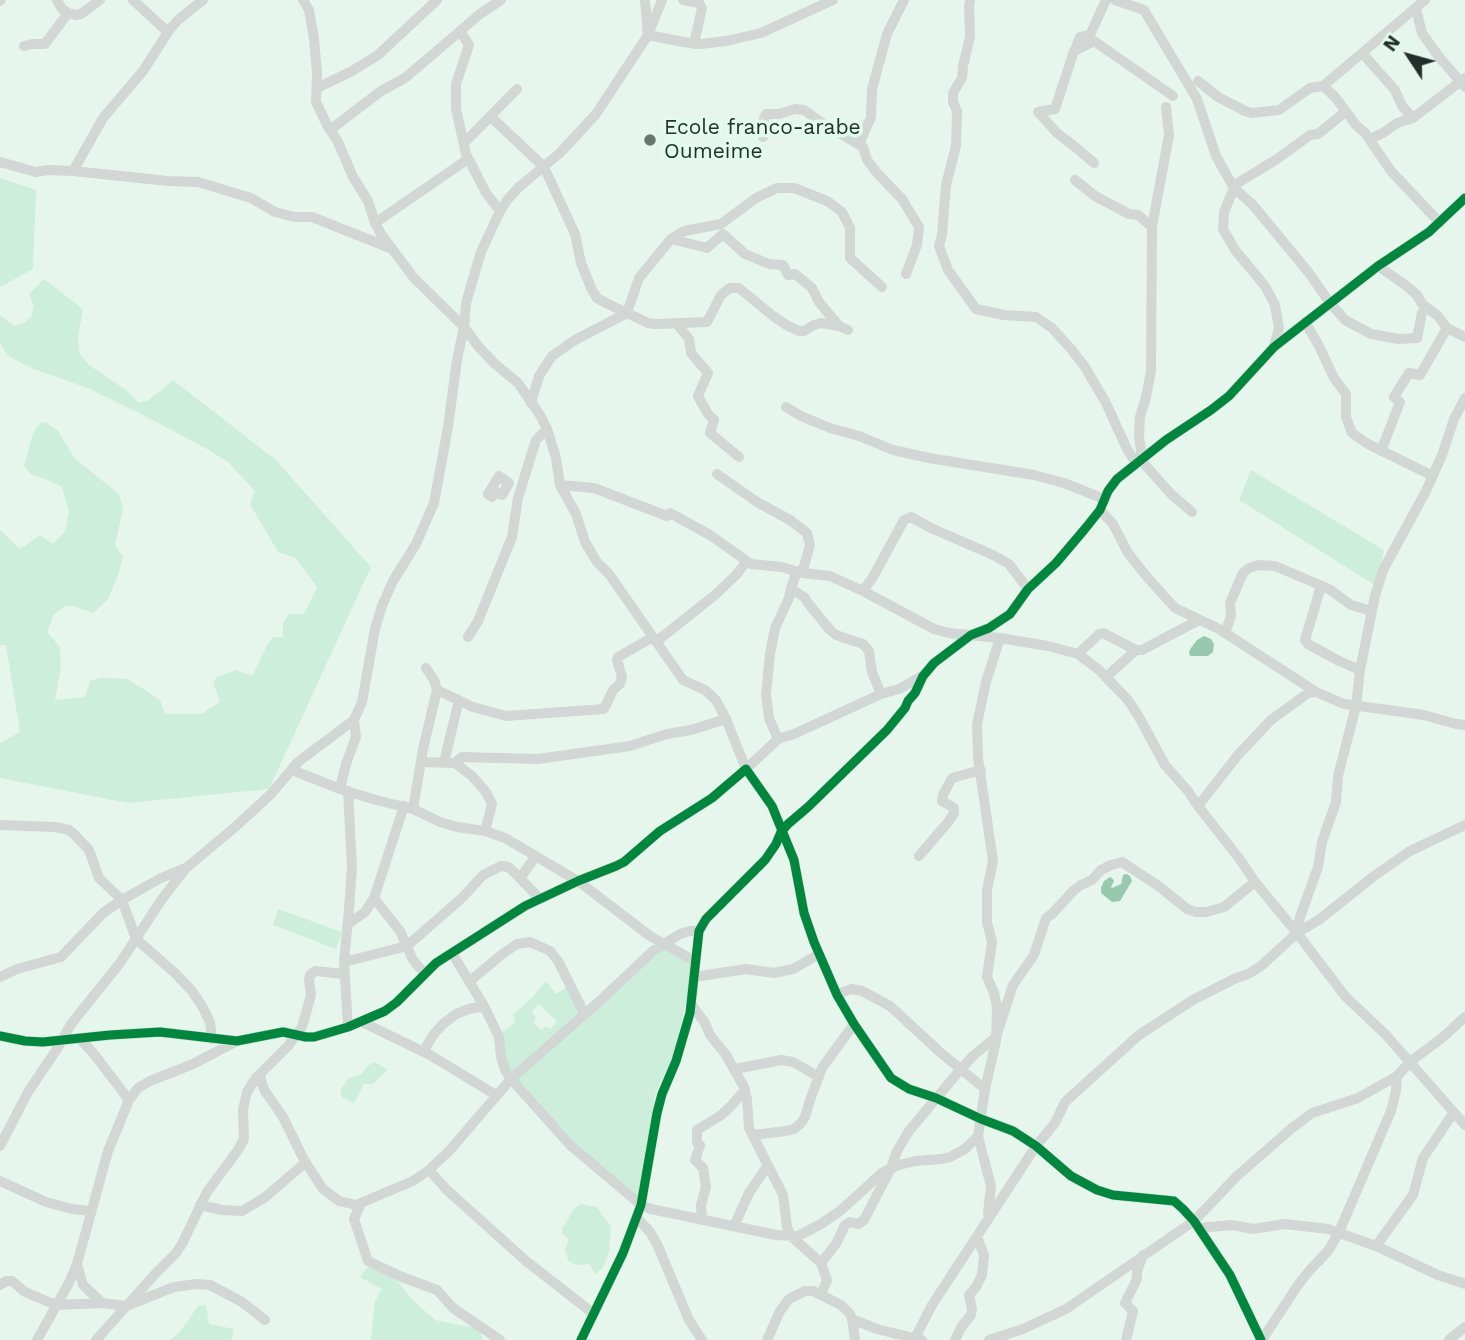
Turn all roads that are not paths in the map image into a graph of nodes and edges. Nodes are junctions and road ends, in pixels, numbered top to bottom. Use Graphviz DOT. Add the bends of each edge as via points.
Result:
graph roads {
  1 [pos="57,0"];
  2 [pos="100,0"];
  3 [pos="133,0"];
  4 [pos="203,0"];
  5 [pos="303,0"];
  6 [pos="436,0"];
  7 [pos="501,0"];
  8 [pos="645,0"];
  9 [pos="662,0"];
  10 [pos="683,0"];
  11 [pos="833,0"];
  12 [pos="904,0"];
  13 [pos="1105,0"];
  14 [pos="1115,0"];
  15 [pos="1425,0"];
  16 [pos="697,1"];
  17 [pos="970,2"];
  18 [pos="1144,5"];
  19 [pos="1416,9"];
  20 [pos="68,13"];
  21 [pos="460,31"];
  22 [pos="168,32"];
  23 [pos="648,35"];
  24 [pos="694,44"];
  25 [pos="24,46"];
  26 [pos="1075,50"];
  27 [pos="1362,53"];
  28 [pos="1198,80"];
  29 [pos="1463,82"];
  30 [pos="1323,86"];
  31 [pos="317,88"];
  32 [pos="517,89"];
  33 [pos="1173,96"];
  34 [pos="1166,107"];
  35 [pos="1345,112"];
  36 [pos="490,116"];
  37 [pos="1413,118"];
  38 [pos="330,130"];
  39 [pos="763,137"];
  40 [pos="1370,139"];
  41 [pos="464,143"];
  42 [pos="859,145"];
  43 [pos="468,159"];
  44 [pos="0,162"];
  45 [pos="1094,163"];
  46 [pos="544,167"];
  47 [pos="73,171"];
  48 [pos="1075,180"];
  49 [pos="1234,187"];
  50 [pos="1465,198"];
  51 [pos="500,211"];
  52 [pos="375,223"];
  53 [pos="1440,223"];
  54 [pos="1152,227"];
  55 [pos="671,239"];
  56 [pos="390,248"];
  57 [pos="1378,266"];
  58 [pos="906,274"];
  59 [pos="882,287"];
  60 [pos="1330,303"];
  61 [pos="627,313"];
  62 [pos="1422,313"];
  63 [pos="1305,323"];
  64 [pos="677,324"];
  65 [pos="464,327"];
  66 [pos="1447,328"];
  67 [pos="1465,337"];
  68 [pos="1274,347"];
  69 [pos="1465,398"];
  70 [pos="531,403"];
  71 [pos="786,407"];
  72 [pos="547,429"];
  73 [pos="1381,451"];
  74 [pos="739,457"];
  75 [pos="1139,461"];
  76 [pos="717,474"];
  77 [pos="1433,476"];
  78 [pos="560,485"];
  79 [pos="1104,499"];
  80 [pos="1100,510"];
  81 [pos="1192,512"];
  82 [pos="747,561"];
  83 [pos="799,572"];
  84 [pos="1321,586"];
  85 [pos="791,588"];
  86 [pos="1028,589"];
  87 [pos="863,591"];
  88 [pos="1373,611"];
  89 [pos="1199,620"];
  90 [pos="1225,633"];
  91 [pos="971,635"];
  92 [pos="468,637"];
  93 [pos="1000,638"];
  94 [pos="655,639"];
  95 [pos="1136,650"];
  96 [pos="1078,654"];
  97 [pos="426,668"];
  98 [pos="1360,670"];
  99 [pos="923,676"];
  100 [pos="1106,677"];
  101 [pos="437,690"];
  102 [pos="1316,692"];
  103 [pos="881,694"];
  104 [pos="459,700"];
  105 [pos="1356,706"];
  106 [pos="726,719"];
  107 [pos="354,720"];
  108 [pos="1464,726"];
  109 [pos="778,739"];
  110 [pos="421,762"];
  111 [pos="449,763"];
  112 [pos="746,769"];
  113 [pos="292,770"];
  114 [pos="981,770"];
  115 [pos="344,790"];
  116 [pos="1198,806"];
  117 [pos="409,807"];
  118 [pos="0,825"];
  119 [pos="1465,825"];
  120 [pos="485,831"];
  121 [pos="781,832"];
  122 [pos="536,856"];
  123 [pos="919,856"];
  124 [pos="186,868"];
  125 [pos="520,878"];
  126 [pos="578,881"];
  127 [pos="1255,882"];
  128 [pos="374,898"];
  129 [pos="540,899"];
  130 [pos="122,900"];
  131 [pos="348,924"];
  132 [pos="699,931"];
  133 [pos="1297,933"];
  134 [pos="136,939"];
  135 [pos="663,944"];
  136 [pos="407,946"];
  137 [pos="452,953"];
  138 [pos="819,954"];
  139 [pos="695,961"];
  140 [pos="344,962"];
  141 [pos="344,974"];
  142 [pos="425,974"];
  143 [pos="0,977"];
  144 [pos="694,977"];
  145 [pos="469,982"];
  146 [pos="837,995"];
  147 [pos="691,1004"];
  148 [pos="484,1006"];
  149 [pos="584,1013"];
  150 [pos="1465,1017"];
  151 [pos="362,1022"];
  152 [pos="853,1024"];
  153 [pos="348,1027"];
  154 [pos="297,1035"];
  155 [pos="0,1036"];
  156 [pos="996,1037"];
  157 [pos="79,1038"];
  158 [pos="212,1039"];
  159 [pos="61,1040"];
  160 [pos="237,1041"];
  161 [pos="423,1052"];
  162 [pos="1411,1061"];
  163 [pos="735,1069"];
  164 [pos="960,1070"];
  165 [pos="260,1074"];
  166 [pos="1397,1076"];
  167 [pos="819,1077"];
  168 [pos="512,1079"];
  169 [pos="985,1089"];
  170 [pos="745,1090"];
  171 [pos="496,1095"];
  172 [pos="936,1098"];
  173 [pos="129,1100"];
  174 [pos="1454,1112"];
  175 [pos="981,1119"];
  176 [pos="1465,1125"];
  177 [pos="753,1135"];
  178 [pos="978,1136"];
  179 [pos="0,1146"];
  180 [pos="1036,1146"];
  181 [pos="306,1163"];
  182 [pos="768,1166"];
  183 [pos="891,1168"];
  184 [pos="429,1170"];
  185 [pos="0,1181"];
  186 [pos="361,1203"];
  187 [pos="200,1205"];
  188 [pos="641,1205"];
  189 [pos="91,1211"];
  190 [pos="637,1218"];
  191 [pos="702,1220"];
  192 [pos="986,1221"];
  193 [pos="1196,1225"];
  194 [pos="734,1226"];
  195 [pos="1339,1232"];
  196 [pos="791,1236"];
  197 [pos="978,1237"];
  198 [pos="1376,1246"];
  199 [pos="1143,1255"];
  200 [pos="821,1263"];
  201 [pos="77,1264"];
  202 [pos="1465,1284"];
  203 [pos="0,1285"];
  204 [pos="821,1295"];
  205 [pos="102,1303"];
  206 [pos="56,1306"];
  207 [pos="126,1306"];
  208 [pos="594,1314"];
  209 [pos="852,1319"];
  210 [pos="265,1320"];
  211 [pos="1465,1327"];
  212 [pos="917,1339"];
  213 [pos="37,1340"];
  214 [pos="96,1340"];
  215 [pos="500,1340"];
  216 [pos="581,1340"];
  217 [pos="702,1340"];
  218 [pos="767,1340"];
  219 [pos="855,1340"];
  220 [pos="955,1340"];
  221 [pos="989,1340"];
  222 [pos="1126,1340"];
  223 [pos="1261,1340"];
  224 [pos="1449,1340"];
  1 -- 20 [label="street"];
  2 -- 20 [label="street" via="81,14"];
  3 -- 22 [label="street"];
  4 -- 22 [label="street"];
  5 -- 31 [label="street" via="314,39"];
  6 -- 31 [label="street" via="378,55"];
  7 -- 21 [label="street"];
  8 -- 23 [label="street"];
  9 -- 23 [label="street"];
  10 -- 16 [label="street"];
  11 -- 24 [label="street" via="761,33"];
  12 -- 42 [label="street" via="887,34 872,89 871,117"];
  13 -- 26 [label="street" via="1090,35 1080,37"];
  14 -- 18 [label="street"];
  15 -- 19 [label="street"];
  16 -- 24 [label="street" via="702,8"];
  17 -- 75 [label="street" via="970,37 962,78 953,93 956,146 939,246 948,270 976,309 1036,317 1052,328 1084,367 1127,449"];
  18 -- 49 [label="street" via="1197,99 1216,156"];
  19 -- 27 [label="street"];
  19 -- 29 [label="street" via="1422,33"];
  20 -- 25 [label="street" via="45,44"];
  21 -- 38 [label="street" via="405,78"];
  21 -- 41 [label="street" via="469,45 455,94"];
  22 -- 47 [label="street" via="143,71 103,118"];
  23 -- 24 [label="street"];
  23 -- 46 [label="street" via="596,114"];
  26 -- 33 [label="street" via="1094,41"];
  26 -- 45 [label="street" via="1055,109 1038,111"];
  27 -- 30 [label="street"];
  27 -- 37 [label="street"];
  28 -- 30 [label="street" via="1218,97 1252,113 1279,110 1310,88"];
  29 -- 37 [label="street"];
  30 -- 35 [label="street"];
  31 -- 38 [label="street" via="316,102"];
  32 -- 36 [label="street"];
  34 -- 54 [label="street" via="1169,135"];
  35 -- 40 [label="street"];
  35 -- 49 [label="street"];
  36 -- 41 [label="street"];
  36 -- 46 [label="street"];
  37 -- 40 [label="street"];
  38 -- 52 [label="street"];
  39 -- 42 [label="street" via="766,114 795,109 804,110"];
  40 -- 53 [label="street" via="1391,171"];
  41 -- 43 [label="street"];
  42 -- 58 [label="street" via="919,228"];
  43 -- 51 [label="street"];
  43 -- 52 [label="street"];
  44 -- 47 [label="street" via="36,172"];
  46 -- 51 [label="street" via="519,187"];
  46 -- 61 [label="street" via="575,234 592,290 597,298"];
  47 -- 56 [label="street" via="198,182 251,198 275,212 313,217"];
  48 -- 54 [label="street"];
  49 -- 60 [label="street"];
  49 -- 68 [label="street" via="1223,229 1275,305 1279,328"];
  50 -- 53 [label="street"];
  51 -- 65 [label="street" via="481,252"];
  52 -- 56 [label="street"];
  53 -- 57 [label="street"];
  54 -- 75 [label="street" via="1151,371 1139,427"];
  55 -- 59 [label="street" via="684,231 721,224 776,188 794,188 842,212 850,228 850,258"];
  55 -- 61 [label="street" via="639,278"];
  55 -- 64 [label="street" via="707,248 723,234 745,254 783,265 788,275 795,274 844,328 821,323 799,331 739,288 720,295 707,322"];
  56 -- 65 [label="street"];
  57 -- 60 [label="street"];
  57 -- 66 [label="street" via="1409,287"];
  60 -- 62 [label="street" via="1345,320 1371,334 1399,340 1418,338"];
  60 -- 63 [label="street"];
  61 -- 64 [label="street" via="656,324"];
  61 -- 70 [label="street" via="552,356 539,376"];
  63 -- 68 [label="street"];
  63 -- 73 [label="street" via="1346,394 1352,433"];
  64 -- 74 [label="street" via="708,375 698,396 714,420 710,433"];
  65 -- 70 [label="street"];
  65 -- 107 [label="street" via="434,503 382,606"];
  66 -- 67 [label="street"];
  66 -- 73 [label="street" via="1420,374 1409,373 1394,397 1401,402"];
  68 -- 75 [label="street" via="1229,396"];
  69 -- 77 [label="street"];
  70 -- 72 [label="street"];
  71 -- 79 [label="street" via="893,450 1034,475"];
  72 -- 78 [label="street"];
  72 -- 92 [label="street" via="536,440 518,498 512,537"];
  73 -- 77 [label="street"];
  75 -- 79 [label="street"];
  75 -- 81 [label="street"];
  76 -- 83 [label="street" via="807,533 810,545"];
  77 -- 88 [label="street" via="1383,570"];
  78 -- 82 [label="street" via="593,488 669,514"];
  78 -- 94 [label="street" via="597,562"];
  79 -- 80 [label="street"];
  80 -- 86 [label="street"];
  80 -- 89 [label="street" via="1167,601"];
  82 -- 83 [label="street"];
  82 -- 94 [label="street" via="715,595"];
  83 -- 85 [label="street"];
  83 -- 87 [label="street" via="830,576"];
  84 -- 88 [label="street" via="1350,606"];
  84 -- 90 [label="street" via="1275,566 1249,568 1230,603"];
  84 -- 98 [label="street" via="1305,640"];
  85 -- 103 [label="street" via="836,635 863,644 869,651"];
  85 -- 109 [label="street" via="775,628 766,695"];
  86 -- 87 [label="street" via="1009,564 911,517 904,520"];
  86 -- 91 [label="street" via="1010,614"];
  87 -- 91 [label="street" via="934,629"];
  88 -- 98 [label="street"];
  89 -- 90 [label="street"];
  89 -- 95 [label="street"];
  90 -- 102 [label="street"];
  91 -- 93 [label="street"];
  91 -- 99 [label="street"];
  93 -- 96 [label="street"];
  93 -- 114 [label="street" via="978,715"];
  94 -- 104 [label="street" via="618,657 623,675 604,709 506,716"];
  94 -- 106 [label="street" via="683,680 712,695"];
  95 -- 96 [label="street" via="1103,633"];
  95 -- 100 [label="street"];
  96 -- 100 [label="street"];
  97 -- 101 [label="street"];
  98 -- 105 [label="street"];
  99 -- 103 [label="street"];
  99 -- 121 [label="street" via="887,730"];
  100 -- 116 [label="street" via="1128,700 1165,765"];
  101 -- 104 [label="street"];
  101 -- 110 [label="street"];
  102 -- 105 [label="street"];
  102 -- 116 [label="street" via="1271,720"];
  103 -- 109 [label="street"];
  104 -- 111 [label="street"];
  105 -- 108 [label="street" via="1424,715"];
  105 -- 133 [label="street" via="1336,802"];
  106 -- 111 [label="street" via="630,746 538,759 462,757"];
  106 -- 112 [label="street"];
  107 -- 113 [label="street"];
  107 -- 115 [label="street" via="356,737 346,764"];
  109 -- 112 [label="street"];
  110 -- 111 [label="street"];
  110 -- 117 [label="street"];
  111 -- 120 [label="street" via="472,776 490,798"];
  112 -- 121 [label="street" via="772,806"];
  112 -- 126 [label="street" via="624,862"];
  113 -- 115 [label="street"];
  113 -- 124 [label="street"];
  114 -- 123 [label="street" via="952,778 942,801 954,808 954,813"];
  114 -- 156 [label="street" via="993,862 987,890 992,942 987,977 997,1007"];
  115 -- 117 [label="street"];
  115 -- 131 [label="street" via="352,868"];
  116 -- 127 [label="street"];
  117 -- 120 [label="street" via="439,822"];
  117 -- 128 [label="street"];
  118 -- 130 [label="street" via="69,830 89,850 99,878"];
  119 -- 133 [label="street" via="1409,851"];
  120 -- 122 [label="street"];
  121 -- 132 [label="street" via="765,860"];
  121 -- 138 [label="street" via="794,860 804,914"];
  122 -- 125 [label="street"];
  122 -- 126 [label="street"];
  124 -- 130 [label="street"];
  124 -- 134 [label="street"];
  125 -- 129 [label="street"];
  125 -- 136 [label="street" via="508,867 493,868"];
  126 -- 129 [label="street"];
  126 -- 135 [label="street"];
  127 -- 133 [label="street"];
  127 -- 156 [label="street" via="1224,907 1196,912 1127,864 1101,870 1046,918 1034,955 1013,985"];
  128 -- 131 [label="street" via="365,912"];
  128 -- 136 [label="street"];
  129 -- 137 [label="street"];
  130 -- 134 [label="street"];
  130 -- 143 [label="street" via="61,957"];
  131 -- 140 [label="street"];
  132 -- 135 [label="street" via="680,934"];
  132 -- 139 [label="street"];
  133 -- 162 [label="street" via="1345,996"];
  133 -- 180 [label="street" via="1261,966 1193,1000 1139,1035 1065,1102"];
  134 -- 158 [label="street" via="192,991 210,1022"];
  134 -- 159 [label="street"];
  135 -- 139 [label="street"];
  135 -- 149 [label="street"];
  136 -- 140 [label="street"];
  136 -- 142 [label="street"];
  137 -- 142 [label="street"];
  137 -- 145 [label="street"];
  138 -- 144 [label="street" via="781,972 741,969"];
  138 -- 146 [label="street"];
  139 -- 144 [label="street"];
  140 -- 141 [label="street"];
  141 -- 153 [label="street"];
  141 -- 154 [label="street" via="312,974 310,1002"];
  142 -- 151 [label="street" via="391,1007"];
  144 -- 147 [label="street"];
  145 -- 148 [label="street"];
  145 -- 149 [label="street" via="517,944 530,942 555,957"];
  146 -- 152 [label="street"];
  146 -- 164 [label="street" via="845,990 862,991 890,1006"];
  147 -- 163 [label="street"];
  147 -- 188 [label="street" via="657,1113"];
  148 -- 161 [label="street" via="456,1014"];
  148 -- 168 [label="street"];
  149 -- 168 [label="street"];
  150 -- 162 [label="street"];
  151 -- 153 [label="street"];
  151 -- 161 [label="street"];
  152 -- 167 [label="street"];
  152 -- 172 [label="street" via="891,1078 909,1090"];
  153 -- 154 [label="street" via="314,1037"];
  154 -- 160 [label="street" via="283,1032"];
  154 -- 165 [label="street"];
  155 -- 159 [label="street"];
  156 -- 164 [label="street"];
  156 -- 169 [label="street"];
  157 -- 158 [label="street" via="160,1032"];
  157 -- 159 [label="street"];
  157 -- 173 [label="street"];
  158 -- 160 [label="street"];
  159 -- 179 [label="street"];
  160 -- 173 [label="street" via="150,1081"];
  161 -- 171 [label="street"];
  162 -- 166 [label="street"];
  162 -- 174 [label="street"];
  163 -- 167 [label="street" via="789,1061"];
  163 -- 170 [label="street"];
  164 -- 169 [label="street"];
  164 -- 172 [label="street"];
  165 -- 181 [label="street" via="261,1084"];
  165 -- 187 [label="street" via="245,1098 242,1144"];
  166 -- 193 [label="street" via="1358,1098 1312,1114 1292,1128 1237,1176"];
  166 -- 195 [label="street" via="1391,1111"];
  167 -- 177 [label="street" via="802,1123 786,1131"];
  168 -- 171 [label="street"];
  168 -- 188 [label="street" via="570,1144"];
  169 -- 175 [label="street"];
  170 -- 177 [label="street"];
  170 -- 191 [label="street" via="720,1116 697,1130 700,1144 695,1160 706,1187"];
  171 -- 184 [label="street"];
  172 -- 175 [label="street"];
  172 -- 183 [label="street" via="902,1143"];
  173 -- 189 [label="street"];
  174 -- 176 [label="street"];
  174 -- 198 [label="street" via="1423,1158 1413,1195"];
  175 -- 178 [label="street"];
  175 -- 180 [label="street"];
  177 -- 182 [label="street"];
  178 -- 183 [label="street" via="950,1157"];
  178 -- 192 [label="street" via="990,1186"];
  180 -- 192 [label="street"];
  180 -- 193 [label="street" via="1090,1186 1113,1195 1174,1201"];
  181 -- 186 [label="street" via="334,1198"];
  181 -- 187 [label="street" via="242,1211"];
  182 -- 194 [label="street"];
  182 -- 196 [label="street" via="783,1195"];
  183 -- 196 [label="street" via="841,1211"];
  183 -- 200 [label="street" via="864,1220 845,1226"];
  184 -- 186 [label="street"];
  184 -- 208 [label="street" via="526,1261"];
  185 -- 189 [label="street" via="46,1202"];
  186 -- 215 [label="street" via="354,1219 368,1261 437,1290 453,1308"];
  187 -- 207 [label="street" via="183,1244"];
  188 -- 190 [label="street"];
  188 -- 191 [label="street"];
  189 -- 201 [label="street"];
  190 -- 208 [label="street"];
  190 -- 217 [label="street" via="657,1244"];
  191 -- 194 [label="street"];
  192 -- 197 [label="street"];
  193 -- 195 [label="street" via="1253,1229 1285,1224"];
  193 -- 199 [label="street"];
  193 -- 223 [label="street" via="1230,1275"];
  194 -- 196 [label="street"];
  195 -- 198 [label="street"];
  195 -- 223 [label="street"];
  196 -- 200 [label="street"];
  197 -- 212 [label="street" via="932,1305"];
  197 -- 220 [label="street" via="984,1255 982,1275 969,1295 971,1315"];
  198 -- 202 [label="street"];
  199 -- 221 [label="street" via="1066,1309"];
  199 -- 222 [label="street" via="1125,1303 1133,1311"];
  200 -- 204 [label="street" via="827,1280"];
  201 -- 205 [label="street" via="83,1285"];
  201 -- 206 [label="street"];
  203 -- 206 [label="street" via="12,1281"];
  204 -- 209 [label="street" via="841,1306"];
  204 -- 218 [label="street" via="805,1291 789,1300"];
  205 -- 206 [label="street"];
  205 -- 207 [label="street"];
  206 -- 213 [label="street"];
  207 -- 210 [label="street" via="174,1287 210,1285 242,1301"];
  207 -- 214 [label="street"];
  208 -- 216 [label="street"];
  209 -- 212 [label="street"];
  209 -- 219 [label="street"];
  211 -- 224 [label="street"];
}
